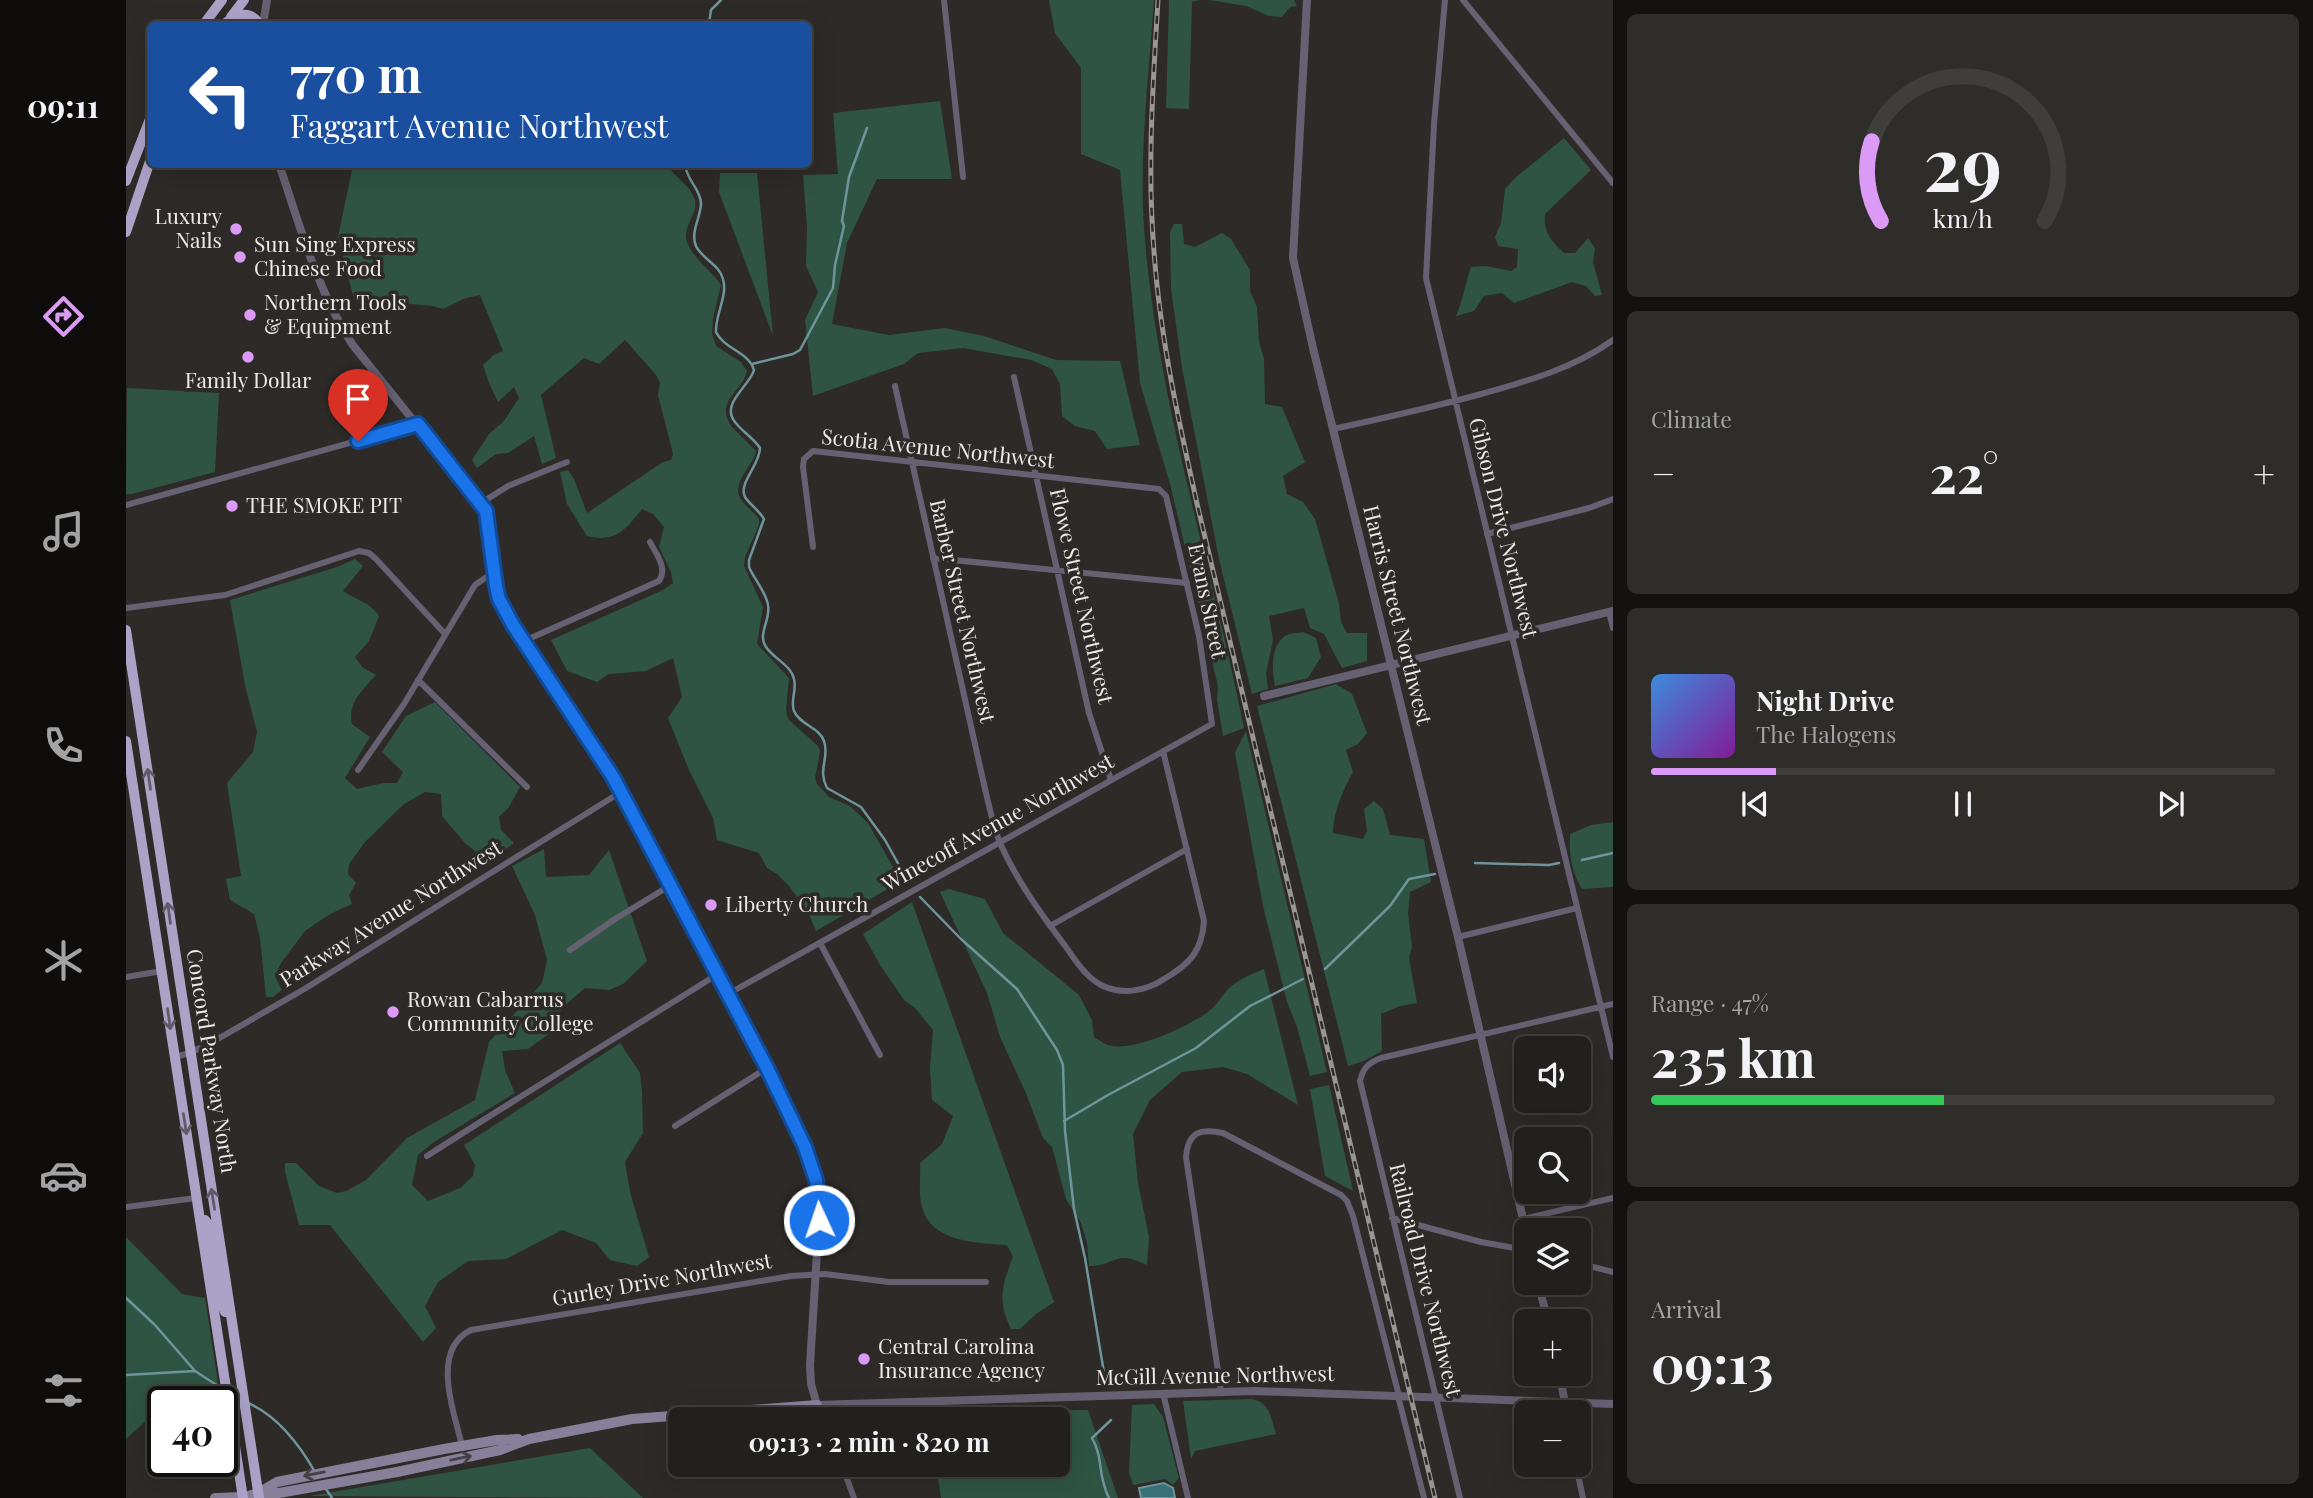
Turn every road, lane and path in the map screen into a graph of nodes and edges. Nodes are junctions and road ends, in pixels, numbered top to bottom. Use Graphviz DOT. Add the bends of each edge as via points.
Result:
graph roads {
  1 [pos="222,0"];
  2 [pos="236,0"];
  3 [pos="244,0"];
  4 [pos="267,0"];
  5 [pos="944,0"];
  6 [pos="1307,0"];
  7 [pos="1445,0"];
  8 [pos="1463,0"];
  9 [pos="206,21"];
  10 [pos="225,21"];
  11 [pos="226,21"];
  12 [pos="228,21"];
  13 [pos="258,21"];
  14 [pos="262,21"];
  15 [pos="147,127"];
  16 [pos="148,168"];
  17 [pos="280,168"];
  18 [pos="963,177"];
  19 [pos="126,181"];
  20 [pos="1613,183"];
  21 [pos="126,232"];
  22 [pos="1613,340"];
  23 [pos="1014,377"];
  24 [pos="895,386"];
  25 [pos="1454,401"];
  26 [pos="418,424"];
  27 [pos="1333,429"];
  28 [pos="567,462"];
  29 [pos="910,462"];
  30 [pos="1036,476"];
  31 [pos="1159,489"];
  32 [pos="1613,499"];
  33 [pos="481,503"];
  34 [pos="126,505"];
  35 [pos="1487,534"];
  36 [pos="650,542"];
  37 [pos="813,547"];
  38 [pos="933,558"];
  39 [pos="1058,570"];
  40 [pos="494,572"];
  41 [pos="1187,583"];
  42 [pos="126,608"];
  43 [pos="1611,612"];
  44 [pos="1613,628"];
  45 [pos="126,630"];
  46 [pos="444,635"];
  47 [pos="1512,636"];
  48 [pos="524,641"];
  49 [pos="1391,666"];
  50 [pos="418,680"];
  51 [pos="1264,696"];
  52 [pos="1212,724"];
  53 [pos="127,745"];
  54 [pos="144,746"];
  55 [pos="1163,751"];
  56 [pos="358,770"];
  57 [pos="1111,780"];
  58 [pos="130,787"];
  59 [pos="527,787"];
  60 [pos="621,792"];
  61 [pos="1000,842"];
  62 [pos="1186,849"];
  63 [pos="671,886"];
  64 [pos="1577,908"];
  65 [pos="1050,926"];
  66 [pos="1458,937"];
  67 [pos="820,943"];
  68 [pos="570,950"];
  69 [pos="162,971"];
  70 [pos="718,974"];
  71 [pos="126,977"];
  72 [pos="728,994"];
  73 [pos="1613,1004"];
  74 [pos="1601,1006"];
  75 [pos="1481,1036"];
  76 [pos="190,1053"];
  77 [pos="880,1055"];
  78 [pos="175,1057"];
  79 [pos="1613,1058"];
  80 [pos="767,1068"];
  81 [pos="675,1126"];
  82 [pos="427,1156"];
  83 [pos="196,1198"];
  84 [pos="1613,1198"];
  85 [pos="126,1207"];
  86 [pos="1392,1218"];
  87 [pos="1523,1218"];
  88 [pos="1527,1218"];
  89 [pos="200,1221"];
  90 [pos="1514,1248"];
  91 [pos="1591,1266"];
  92 [pos="1613,1272"];
  93 [pos="816,1274"];
  94 [pos="986,1282"];
  95 [pos="234,1338"];
  96 [pos="1221,1391"];
  97 [pos="1163,1393"];
  98 [pos="1399,1396"];
  99 [pos="1437,1398"];
  100 [pos="1514,1400"];
  101 [pos="1591,1403"];
  102 [pos="1613,1404"];
  103 [pos="817,1405"];
  104 [pos="529,1439"];
  105 [pos="462,1446"];
  106 [pos="444,1449"];
  107 [pos="370,1475"];
  108 [pos="847,1477"];
  109 [pos="1579,1477"];
  110 [pos="278,1487"];
  111 [pos="258,1496"];
  112 [pos="215,1498"];
  113 [pos="243,1498"];
  114 [pos="855,1498"];
  115 [pos="1188,1498"];
  116 [pos="1424,1498"];
  117 [pos="1460,1498"];
  118 [pos="1583,1498"];
  1 -- 9 [label="highway"];
  2 -- 10 [label="highway"];
  3 -- 11 [label="highway"];
  4 -- 14 [label="street"];
  5 -- 18 [label="street"];
  6 -- 27 [label="street, Harris Street Northwest" via="1293,258"];
  7 -- 25 [label="street, Gibson Drive Northwest" via="1426,269"];
  8 -- 20 [label="street"];
  12 -- 13 [label="highway" via="239,14"];
  15 -- 19 [label="highway"];
  16 -- 21 [label="highway"];
  17 -- 26 [label="street" via="338,322"];
  22 -- 25 [label="street" via="1560,370"];
  23 -- 30 [label="street, Flowe Street Northwest"];
  24 -- 29 [label="street, Barber Street Northwest"];
  25 -- 27 [label="street"];
  25 -- 35 [label="street, Gibson Drive Northwest"];
  26 -- 33 [label="street"];
  26 -- 34 [label="street"];
  27 -- 49 [label="street, Harris Street Northwest"];
  28 -- 33 [label="street" via="508,486"];
  29 -- 30 [label="street, Scotia Avenue Northwest"];
  29 -- 37 [label="street, Scotia Avenue Northwest" via="813,451 808,455 803,467"];
  29 -- 38 [label="street, Barber Street Northwest"];
  30 -- 31 [label="street, Scotia Avenue Northwest"];
  30 -- 39 [label="street, Flowe Street Northwest"];
  31 -- 41 [label="street, Evans Street" via="1166,496"];
  32 -- 35 [label="street"];
  33 -- 40 [label="street" via="489,520"];
  35 -- 47 [label="street, Gibson Drive Northwest"];
  36 -- 48 [label="street" via="663,569 659,581"];
  38 -- 39 [label="street"];
  38 -- 61 [label="street, Barber Street Northwest"];
  39 -- 41 [label="street"];
  39 -- 57 [label="street, Flowe Street Northwest" via="1089,713"];
  40 -- 46 [label="street" via="475,585"];
  40 -- 48 [label="street" via="499,599"];
  41 -- 52 [label="street, Evans Street"];
  42 -- 46 [label="street" via="212,598 350,552 369,553"];
  43 -- 44 [label="street"];
  43 -- 47 [label="street"];
  45 -- 54 [label="highway, Concord Parkway North"];
  46 -- 50 [label="street"];
  47 -- 49 [label="street"];
  47 -- 64 [label="street, Gibson Drive Northwest"];
  48 -- 60 [label="street"];
  49 -- 51 [label="street"];
  49 -- 66 [label="street, Harris Street Northwest"];
  50 -- 56 [label="street"];
  50 -- 59 [label="street"];
  52 -- 55 [label="street, Winecoff Avenue Northwest"];
  53 -- 54 [label="highway"];
  53 -- 58 [label="highway, Concord Parkway North"];
  76 -- 54 [label="highway, Concord Parkway North, one-way"];
  55 -- 57 [label="street, Winecoff Avenue Northwest"];
  55 -- 62 [label="street, Barber Street Northwest"];
  57 -- 61 [label="street, Winecoff Avenue Northwest"];
  58 -- 69 [label="highway, Concord Parkway North"];
  60 -- 63 [label="street"];
  60 -- 76 [label="street, Parkway Avenue Northwest" via="317,981"];
  61 -- 65 [label="street, Barber Street Northwest" via="1032,903"];
  61 -- 67 [label="street, Winecoff Avenue Northwest"];
  62 -- 65 [label="street"];
  62 -- 65 [label="street, Barber Street Northwest" via="1204,920 1203,936 1185,965 1154,986 1133,991 1101,985 1087,975"];
  63 -- 68 [label="street"];
  63 -- 70 [label="street"];
  64 -- 66 [label="street"];
  64 -- 74 [label="street, Gibson Drive Northwest"];
  66 -- 75 [label="street, Harris Street Northwest"];
  67 -- 72 [label="street, Winecoff Avenue Northwest"];
  67 -- 77 [label="street"];
  69 -- 71 [label="street"];
  69 -- 78 [label="highway, Concord Parkway North, one-way"];
  70 -- 72 [label="street"];
  70 -- 82 [label="street"];
  72 -- 80 [label="street"];
  73 -- 74 [label="street"];
  74 -- 75 [label="street"];
  74 -- 79 [label="street, Gibson Drive Northwest"];
  75 -- 86 [label="street, Railroad Drive Northwest" via="1381,1058 1363,1071 1360,1081"];
  75 -- 87 [label="street, Harris Street Northwest"];
  76 -- 78 [label="street, Parkway Avenue Northwest"];
  95 -- 76 [label="highway, Concord Parkway North, one-way"];
  78 -- 83 [label="highway, Concord Parkway North, one-way"];
  80 -- 81 [label="street"];
  80 -- 93 [label="street" via="816,1180"];
  83 -- 85 [label="street"];
  83 -- 89 [label="highway, Concord Parkway North"];
  84 -- 88 [label="street"];
  86 -- 90 [label="street"];
  86 -- 99 [label="street, Railroad Drive Northwest"];
  89 -- 95 [label="highway" via="208,1224 220,1299"];
  89 -- 113 [label="highway, Concord Parkway North"];
  91 -- 92 [label="street"];
  93 -- 94 [label="street, Gurley Drive Northwest" via="890,1282"];
  93 -- 103 [label="street" via="810,1365"];
  93 -- 105 [label="street, Gurley Drive Northwest" via="464,1333 449,1352 448,1374"];
  95 -- 111 [label="highway, Concord Parkway North"];
  96 -- 97 [label="street, McGill Avenue Northwest"];
  96 -- 98 [label="street, McGill Avenue Northwest"];
  96 -- 98 [label="street" via="1185,1157 1194,1136 1208,1129 1347,1201"];
  97 -- 103 [label="street, McGill Avenue Northwest"];
  97 -- 115 [label="street"];
  98 -- 99 [label="street, McGill Avenue Northwest"];
  98 -- 116 [label="street"];
  99 -- 100 [label="street, McGill Avenue Northwest"];
  99 -- 117 [label="street, Railroad Drive Northwest"];
  101 -- 102 [label="street, McGill Avenue Northwest"];
  103 -- 104 [label="main road" via="632,1419"];
  104 -- 105 [label="main road"];
  107 -- 104 [label="main road, one-way" via="500,1450"];
  105 -- 106 [label="main road"];
  106 -- 107 [label="main road" via="438,1457"];
  106 -- 110 [label="main road, one-way"];
  107 -- 110 [label="main road"];
  108 -- 114 [label="street"];
  109 -- 118 [label="street"];
  110 -- 111 [label="main road"];
  111 -- 113 [label="main road"];
  112 -- 113 [label="main road"];
}
